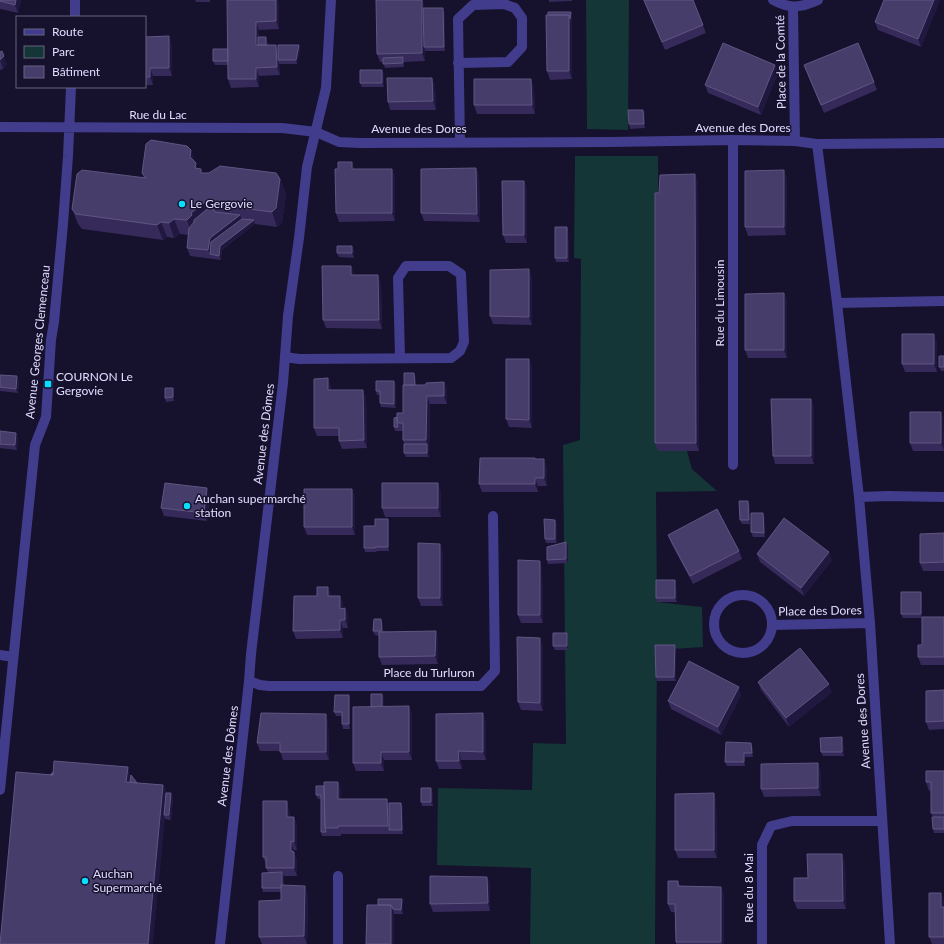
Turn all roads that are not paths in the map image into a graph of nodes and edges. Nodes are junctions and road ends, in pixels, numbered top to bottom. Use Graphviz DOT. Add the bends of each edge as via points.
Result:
graph roads {
  1 [pos="75,0"];
  2 [pos="331,0"];
  3 [pos="773,0"];
  4 [pos="818,0"];
  5 [pos="794,7"];
  6 [pos="75,16"];
  7 [pos="458,64"];
  8 [pos="71,88"];
  9 [pos="0,127"];
  10 [pos="69,128"];
  11 [pos="316,132"];
  12 [pos="733,140"];
  13 [pos="795,141"];
  14 [pos="460,142"];
  15 [pos="944,143"];
  16 [pos="817,144"];
  17 [pos="944,302"];
  18 [pos="837,303"];
  19 [pos="285,357"];
  20 [pos="400,357"];
  21 [pos="733,465"];
  22 [pos="944,496"];
  23 [pos="859,497"];
  24 [pos="493,516"];
  25 [pos="870,623"];
  26 [pos="772,625"];
  27 [pos="0,655"];
  28 [pos="14,657"];
  29 [pos="249,681"];
  30 [pos="0,790"];
  31 [pos="882,821"];
  32 [pos="338,876"];
  33 [pos="220,944"];
  34 [pos="338,944"];
  35 [pos="762,944"];
  36 [pos="890,944"];
  1 -- 6 [label="street"];
  2 -- 11 [label="street, Avenue des Dômes" via="326,88"];
  3 -- 5 [label="street, Place de la Comté"];
  4 -- 5 [label="street, Place de la Comté"];
  5 -- 13 [label="street, Place de la Comté"];
  7 -- 7 [label="street" via="508,62 522,47 522,18 515,8 504,4 473,5 458,19"];
  7 -- 14 [label="street"];
  8 -- 10 [label="street, Avenue Georges Clemenceau"];
  9 -- 10 [label="street, Rue du Lac"];
  10 -- 11 [label="street, Rue du Lac" via="282,128"];
  10 -- 28 [label="street, Avenue Georges Clemenceau" via="46,417 35,445"];
  11 -- 14 [label="street, Avenue des Dores" via="339,142"];
  11 -- 19 [label="street, Avenue des Dômes" via="307,167"];
  12 -- 13 [label="street, Avenue des Dores"];
  12 -- 14 [label="street, Avenue des Dores"];
  12 -- 21 [label="street, Rue du Limousin"];
  13 -- 16 [label="street, Avenue des Dores"];
  15 -- 16 [label="street"];
  16 -- 18 [label="street, Avenue des Dores"];
  17 -- 18 [label="street"];
  18 -- 23 [label="street, Avenue des Dores"];
  19 -- 20 [label="street"];
  19 -- 29 [label="street, Avenue des Dômes"];
  20 -- 20 [label="street" via="451,358 460,351 464,342 461,274 449,266 406,266 398,278"];
  22 -- 23 [label="street"];
  23 -- 25 [label="street, Avenue des Dores"];
  24 -- 29 [label="street, Place du Turluron" via="495,671 481,686 269,686"];
  25 -- 26 [label="street, Place des Dores"];
  25 -- 31 [label="street, Avenue des Dores"];
  26 -- 26 [label="street, Place des Dores" via="771,616 759,600 740,595 722,603 714,620 714,630 723,646 740,653 758,649 765,643"];
  27 -- 28 [label="street"];
  28 -- 30 [label="street, Avenue Georges Clemenceau"];
  29 -- 33 [label="street, Avenue des Dômes"];
  31 -- 35 [label="street, Rue du 8 Mai" via="792,821 771,826 762,845"];
  31 -- 36 [label="street, Avenue des Dores"];
  32 -- 34 [label="street"];
}
